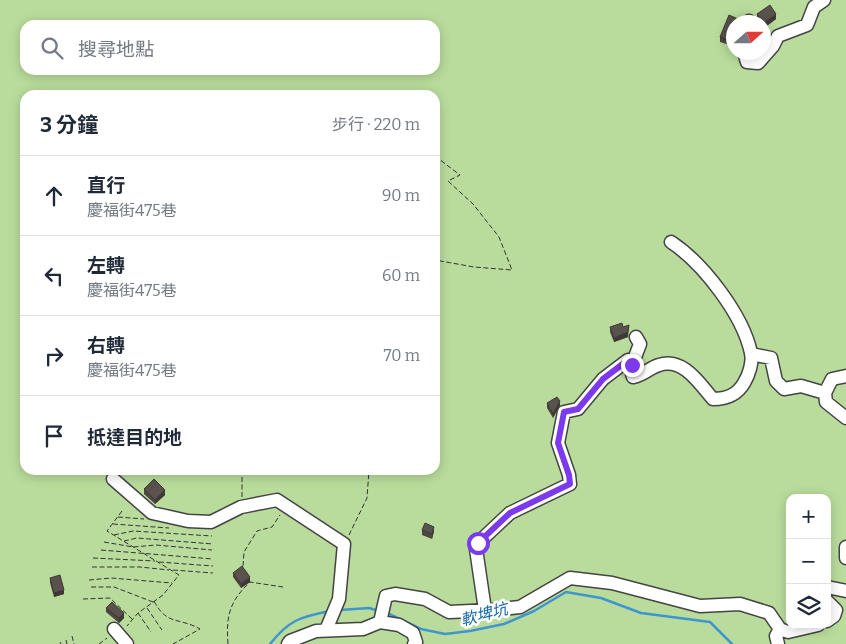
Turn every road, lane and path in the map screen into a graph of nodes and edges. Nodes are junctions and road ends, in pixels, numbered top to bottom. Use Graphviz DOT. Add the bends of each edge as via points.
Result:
graph roads {
  1 [pos="824,0"];
  2 [pos="771,48"];
  3 [pos="746,60"];
  4 [pos="761,60"];
  5 [pos="440,160"];
  6 [pos="671,242"];
  7 [pos="440,261"];
  8 [pos="636,337"];
  9 [pos="751,354"];
  10 [pos="632,365"];
  11 [pos="846,376"];
  12 [pos="825,393"];
  13 [pos="846,418"];
  14 [pos="242,475"];
  15 [pos="369,475"];
  16 [pos="113,480"];
  17 [pos="242,506"];
  18 [pos="286,507"];
  19 [pos="122,510"];
  20 [pos="117,517"];
  21 [pos="148,520"];
  22 [pos="112,524"];
  23 [pos="170,528"];
  24 [pos="114,535"];
  25 [pos="212,536"];
  26 [pos="123,541"];
  27 [pos="104,542"];
  28 [pos="212,544"];
  29 [pos="344,544"];
  30 [pos="133,547"];
  31 [pos="846,547"];
  32 [pos="101,550"];
  33 [pos="212,550"];
  34 [pos="143,553"];
  35 [pos="93,558"];
  36 [pos="846,558"];
  37 [pos="213,559"];
  38 [pos="158,562"];
  39 [pos="213,566"];
  40 [pos="92,567"];
  41 [pos="172,570"];
  42 [pos="242,571"];
  43 [pos="213,573"];
  44 [pos="246,576"];
  45 [pos="89,580"];
  46 [pos="250,582"];
  47 [pos="172,584"];
  48 [pos="91,587"];
  49 [pos="282,587"];
  50 [pos="831,588"];
  51 [pos="846,591"];
  52 [pos="83,599"];
  53 [pos="154,601"];
  54 [pos="147,606"];
  55 [pos="831,606"];
  56 [pos="486,610"];
  57 [pos="138,612"];
  58 [pos="831,618"];
  59 [pos="133,619"];
  60 [pos="380,622"];
  61 [pos="327,625"];
  62 [pos="780,629"];
  63 [pos="801,629"];
  64 [pos="115,630"];
  65 [pos="162,630"];
  66 [pos="151,632"];
  67 [pos="72,636"];
  68 [pos="66,640"];
  69 [pos="67,644"];
  70 [pos="74,644"];
  71 [pos="127,644"];
  72 [pos="173,644"];
  73 [pos="228,644"];
  74 [pos="288,644"];
  75 [pos="414,644"];
  76 [pos="778,644"];
  1 -- 2 [label="street" via="814,7 807,25 778,36"];
  3 -- 4 [label="street" via="758,63"];
  5 -- 7 [label="path" via="460,175 448,181 474,204 499,237 512,270"];
  6 -- 9 [label="street" via="691,257 718,288 740,324"];
  8 -- 10 [label="street" via="640,344"];
  9 -- 10 [label="street" via="747,378 740,391 726,399 712,399 688,370 672,363 658,365 642,376 633,377"];
  9 -- 12 [label="street" via="771,358 776,381 784,388 801,386"];
  10 -- 56 [label="street" via="628,360 603,379 578,409 564,412 558,443 570,484 510,513 478,543 476,549"];
  11 -- 12 [label="street" via="832,379"];
  12 -- 13 [label="street" via="826,402"];
  14 -- 17 [label="path"];
  15 -- 29 [label="path" via="367,498"];
  16 -- 17 [label="street" via="152,513 188,522 211,522"];
  17 -- 18 [label="street" via="277,500"];
  18 -- 29 [label="street"];
  18 -- 42 [label="path" via="272,527 257,531 244,552"];
  19 -- 20 [label="path"];
  20 -- 21 [label="path"];
  20 -- 22 [label="path"];
  22 -- 23 [label="path"];
  22 -- 24 [label="path" via="107,531"];
  24 -- 25 [label="path" via="140,531"];
  24 -- 26 [label="path"];
  26 -- 28 [label="path" via="138,538"];
  26 -- 30 [label="path"];
  27 -- 30 [label="path"];
  29 -- 61 [label="street" via="339,599"];
  30 -- 33 [label="path" via="156,545"];
  30 -- 34 [label="path"];
  31 -- 36 [label="street"];
  32 -- 34 [label="path"];
  34 -- 37 [label="path"];
  34 -- 38 [label="path"];
  35 -- 38 [label="path"];
  38 -- 39 [label="path"];
  38 -- 41 [label="path"];
  40 -- 41 [label="path"];
  41 -- 43 [label="path"];
  41 -- 47 [label="path" via="180,575"];
  44 -- 46 [label="path"];
  45 -- 47 [label="path" via="111,578"];
  46 -- 49 [label="path"];
  46 -- 73 [label="path" via="232,602 226,624"];
  47 -- 53 [label="path"];
  48 -- 53 [label="path" via="114,587"];
  50 -- 51 [label="street"];
  52 -- 59 [label="path" via="110,598"];
  53 -- 54 [label="path"];
  53 -- 72 [label="path" via="159,611 170,620 187,621 200,629"];
  54 -- 57 [label="path"];
  54 -- 65 [label="path"];
  55 -- 58 [label="street" via="836,610"];
  56 -- 60 [label="street" via="449,612 425,599 395,594 386,596"];
  56 -- 62 [label="street" via="520,607 570,578 612,583 700,606 740,604 770,613"];
  57 -- 59 [label="path"];
  57 -- 66 [label="path"];
  59 -- 64 [label="path" via="129,626"];
  60 -- 61 [label="street" via="363,629"];
  60 -- 75 [label="street" via="398,625 413,633"];
  61 -- 74 [label="street"];
  62 -- 63 [label="street" via="788,632"];
  62 -- 76 [label="street" via="776,636"];
  64 -- 71 [label="street"];
  67 -- 70 [label="path"];
  68 -- 69 [label="path"];
}
